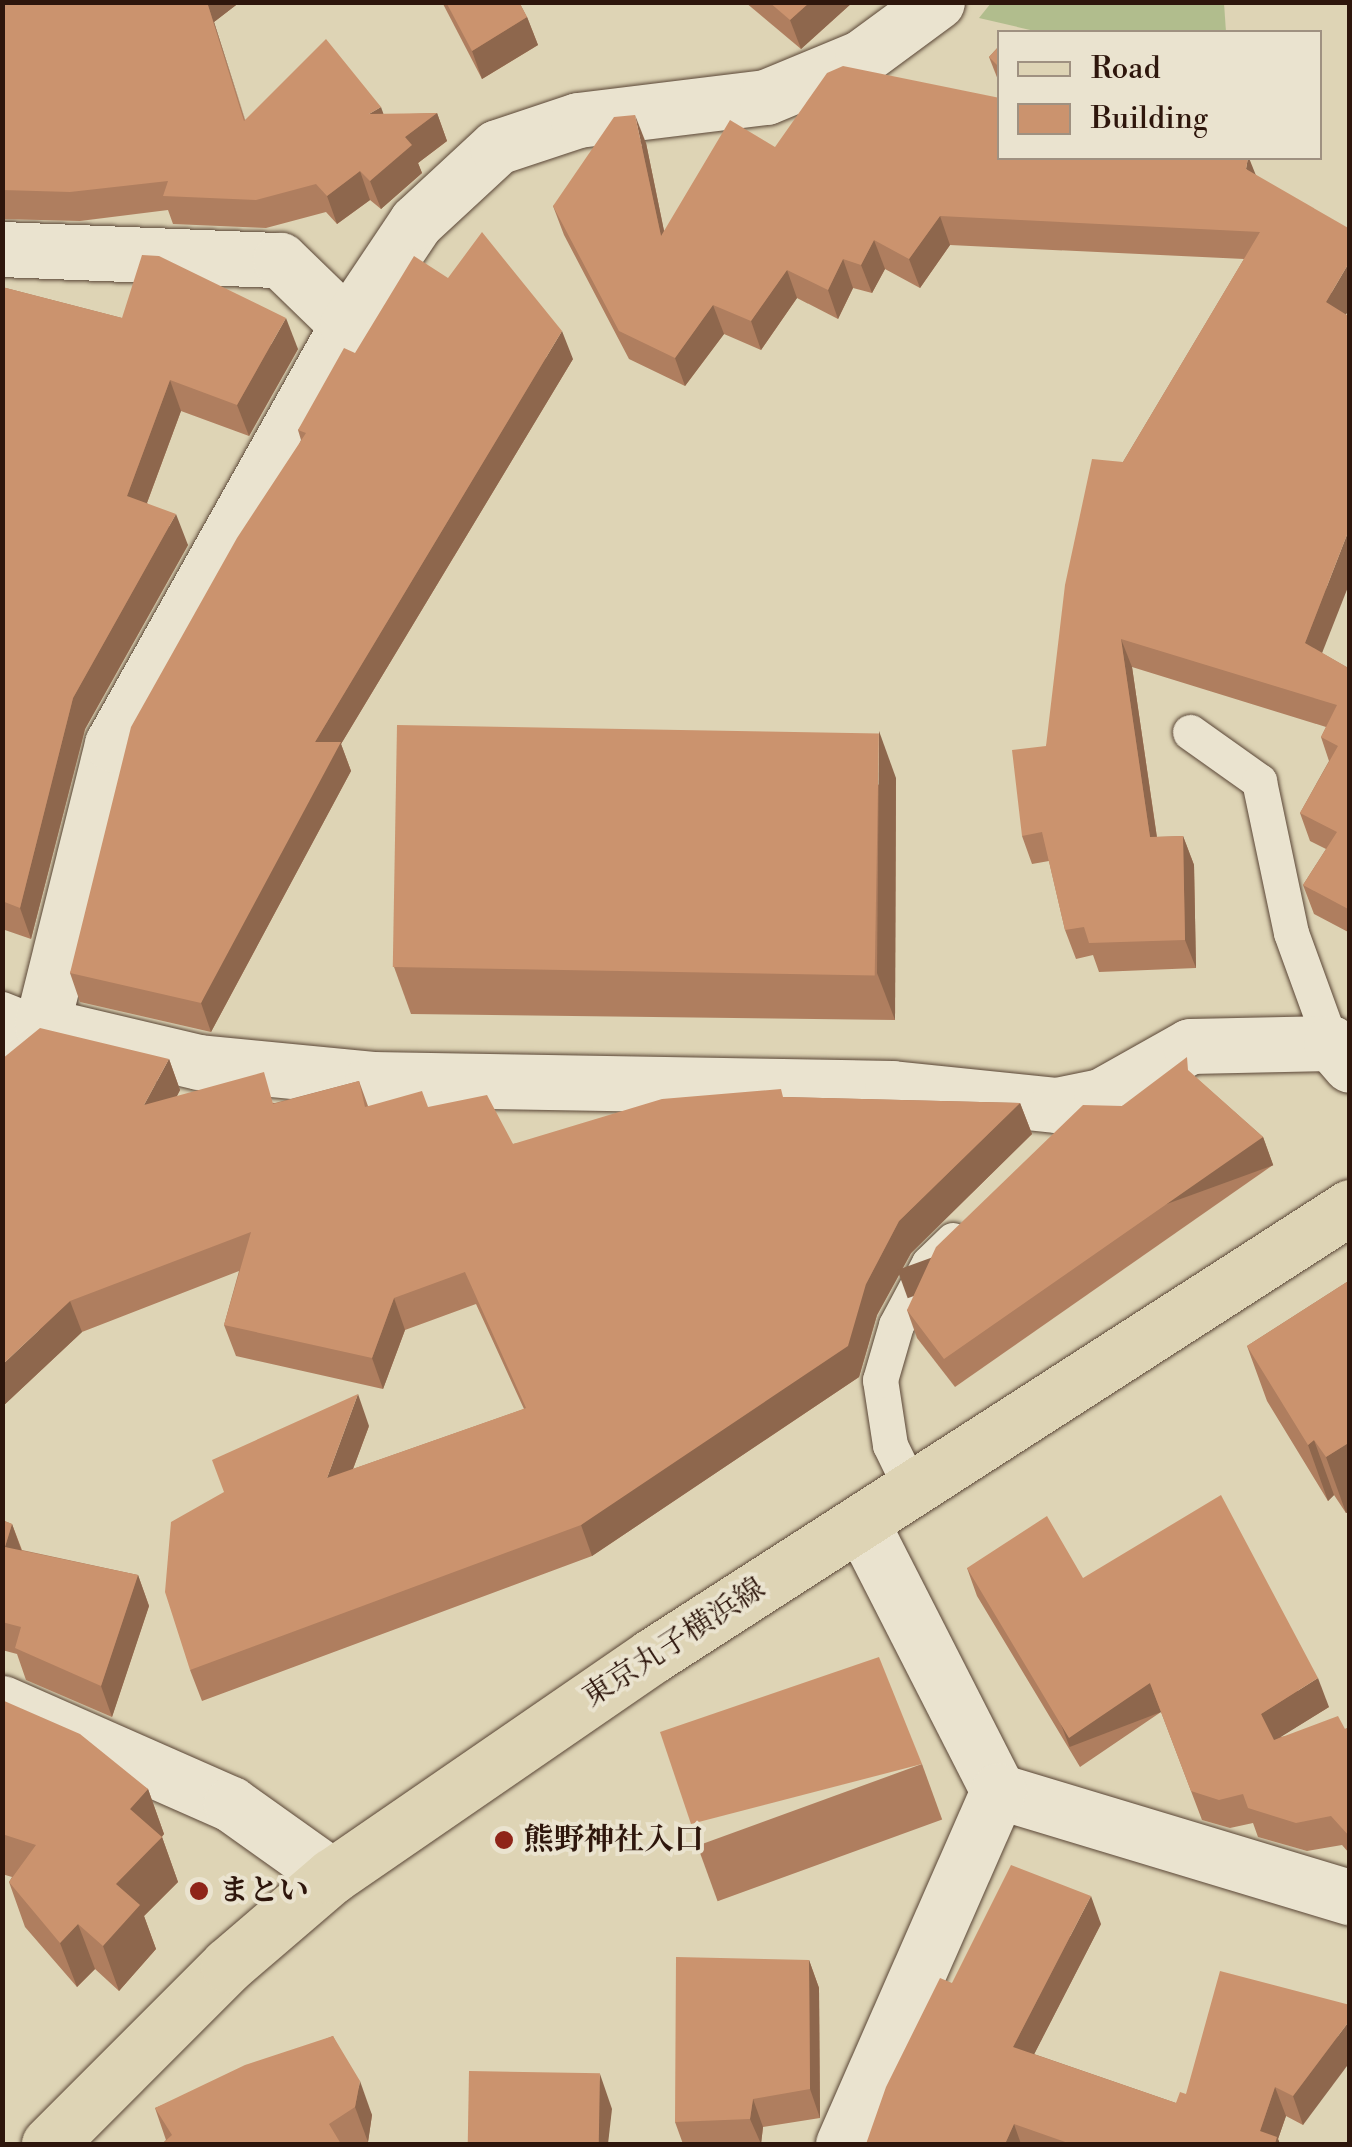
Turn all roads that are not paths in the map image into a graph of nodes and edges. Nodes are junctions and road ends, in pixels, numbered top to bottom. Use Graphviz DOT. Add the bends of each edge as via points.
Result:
graph roads {
  1 [pos="937,2"];
  2 [pos="2,249"];
  3 [pos="347,325"];
  4 [pos="1190,732"];
  5 [pos="22,1017"];
  6 [pos="1340,1054"];
  7 [pos="2,1063"];
  8 [pos="1101,1096"];
  9 [pos="1058,1138"];
  10 [pos="1350,1207"];
  11 [pos="972,1221"];
  12 [pos="912,1490"];
  13 [pos="861,1522"];
  14 [pos="2,1703"];
  15 [pos="998,1790"];
  16 [pos="332,1876"];
  17 [pos="1350,1897"];
  18 [pos="48,2144"];
  19 [pos="843,2144"];
  1 -- 3 [label="street" via="862,58 766,97 578,120 497,147 416,222"];
  2 -- 3 [label="street" via="280,260"];
  3 -- 5 [label="street" via="112,744"];
  4 -- 6 [label="lane" via="1259,781 1291,933"];
  5 -- 7 [label="street"];
  5 -- 8 [label="street" via="198,1062 372,1079 892,1088 1056,1106"];
  6 -- 8 [label="street" via="1190,1046"];
  8 -- 9 [label="lane"];
  10 -- 12 [label="main road, 東京丸子横浜線"];
  11 -- 12 [label="lane" via="929,1263 896,1325 880,1380 890,1445"];
  12 -- 13 [label="main road, 東京丸子横浜線"];
  13 -- 15 [label="street"];
  13 -- 16 [label="main road, 東京丸子横浜線"];
  14 -- 16 [label="street" via="231,1804"];
  15 -- 17 [label="street"];
  15 -- 19 [label="street"];
  16 -- 18 [label="main road, 東京丸子横浜線" via="216,1977"];
}
